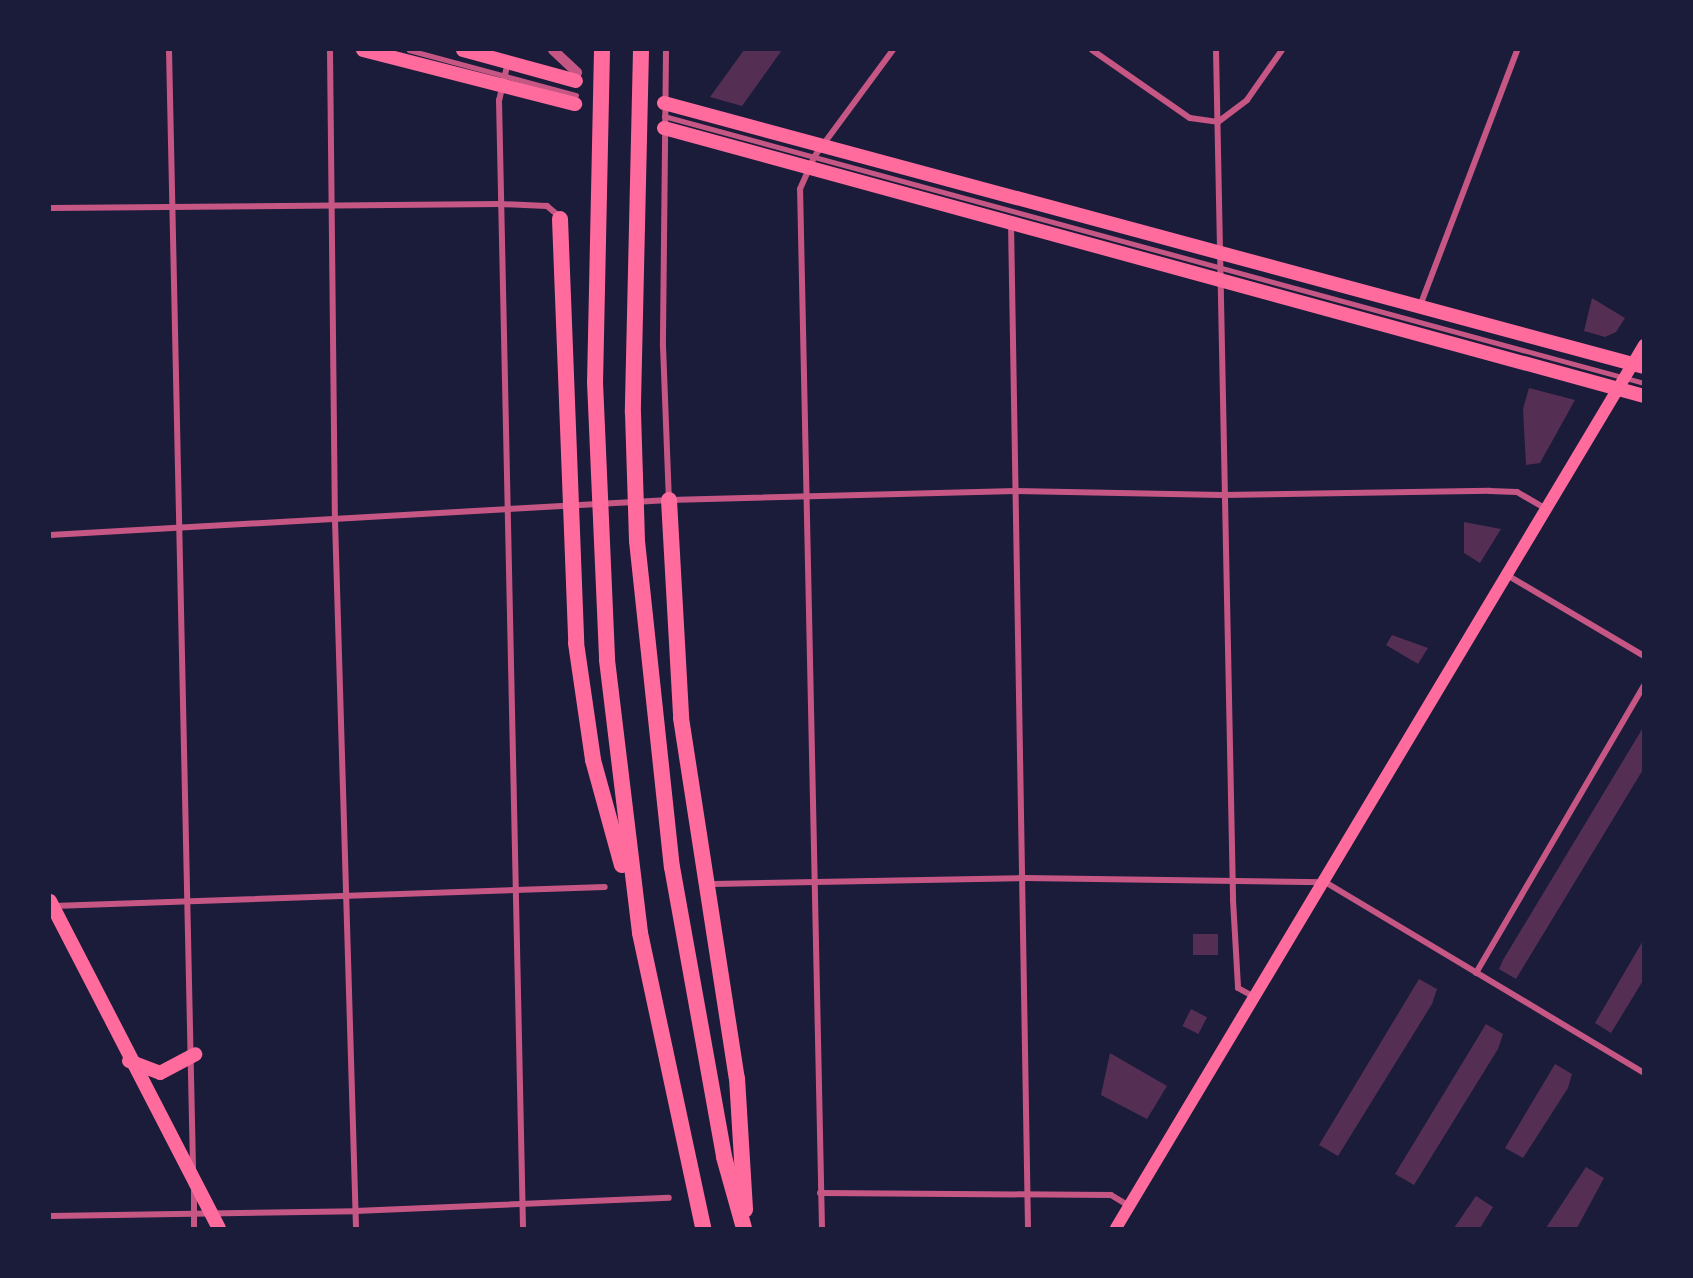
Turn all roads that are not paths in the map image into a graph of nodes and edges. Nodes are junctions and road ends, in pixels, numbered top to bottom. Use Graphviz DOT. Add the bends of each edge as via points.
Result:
graph roads {
  1 [pos="168,50"];
  2 [pos="330,50"];
  3 [pos="363,50"];
  4 [pos="409,50"];
  5 [pos="463,50"];
  6 [pos="553,50"];
  7 [pos="602,50"];
  8 [pos="641,50"];
  9 [pos="666,50"];
  10 [pos="893,50"];
  11 [pos="1092,50"];
  12 [pos="1216,50"];
  13 [pos="1282,50"];
  14 [pos="1517,50"];
  15 [pos="504,74"];
  16 [pos="576,88"];
  17 [pos="664,116"];
  18 [pos="1218,122"];
  19 [pos="816,157"];
  20 [pos="500,204"];
  21 [pos="170,207"];
  22 [pos="331,207"];
  23 [pos="50,208"];
  24 [pos="560,219"];
  25 [pos="1011,223"];
  26 [pos="1222,269"];
  27 [pos="1420,306"];
  28 [pos="1644,345"];
  29 [pos="1638,366"];
  30 [pos="1621,383"];
  31 [pos="1644,383"];
  32 [pos="1644,396"];
  33 [pos="1016,491"];
  34 [pos="1222,495"];
  35 [pos="807,498"];
  36 [pos="669,500"];
  37 [pos="506,508"];
  38 [pos="1546,509"];
  39 [pos="335,520"];
  40 [pos="179,528"];
  41 [pos="50,535"];
  42 [pos="1507,575"];
  43 [pos="1644,656"];
  44 [pos="1644,686"];
  45 [pos="1024,878"];
  46 [pos="1233,879"];
  47 [pos="812,882"];
  48 [pos="1325,882"];
  49 [pos="713,884"];
  50 [pos="605,886"];
  51 [pos="515,888"];
  52 [pos="347,894"];
  53 [pos="190,898"];
  54 [pos="50,904"];
  55 [pos="640,933"];
  56 [pos="1476,973"];
  57 [pos="1254,997"];
  58 [pos="195,1054"];
  59 [pos="129,1060"];
  60 [pos="1644,1073"];
  61 [pos="194,1181"];
  62 [pos="820,1192"];
  63 [pos="1027,1195"];
  64 [pos="669,1198"];
  65 [pos="522,1201"];
  66 [pos="1129,1206"];
  67 [pos="355,1211"];
  68 [pos="194,1213"];
  69 [pos="210,1213"];
  70 [pos="50,1216"];
  71 [pos="194,1228"];
  72 [pos="219,1228"];
  73 [pos="356,1228"];
  74 [pos="523,1228"];
  75 [pos="703,1228"];
  76 [pos="745,1228"];
  77 [pos="822,1228"];
  78 [pos="1028,1228"];
  79 [pos="1116,1228"];
  1 -- 21 [label="street"];
  2 -- 22 [label="street"];
  3 -- 15 [label="main road"];
  4 -- 15 [label="lane"];
  5 -- 15 [label="main road"];
  6 -- 16 [label="street"];
  7 -- 55 [label="highway" via="595,382 601,541 607,660"];
  8 -- 76 [label="highway" via="633,413 637,541 672,867 724,1157"];
  9 -- 17 [label="street"];
  10 -- 19 [label="street"];
  11 -- 18 [label="street" via="1190,118"];
  12 -- 18 [label="street"];
  13 -- 18 [label="street" via="1246,100"];
  14 -- 27 [label="street"];
  15 -- 16 [label="main road"];
  15 -- 16 [label="main road"];
  15 -- 20 [label="street"];
  17 -- 19 [label="main road"];
  17 -- 19 [label="main road"];
  17 -- 36 [label="street"];
  18 -- 26 [label="street"];
  19 -- 25 [label="main road"];
  19 -- 26 [label="main road"];
  19 -- 35 [label="street" via="800,189"];
  20 -- 22 [label="street"];
  20 -- 24 [label="street" via="548,206"];
  20 -- 37 [label="street"];
  21 -- 22 [label="street"];
  21 -- 23 [label="street"];
  21 -- 40 [label="street"];
  22 -- 39 [label="street"];
  24 -- 55 [label="highway" via="581,690 593,760"];
  25 -- 26 [label="main road"];
  25 -- 33 [label="street"];
  26 -- 27 [label="main road"];
  26 -- 30 [label="main road"];
  26 -- 34 [label="street"];
  27 -- 29 [label="main road"];
  28 -- 29 [label="main road"];
  29 -- 30 [label="main road"];
  30 -- 31 [label="lane"];
  30 -- 32 [label="main road"];
  30 -- 38 [label="main road"];
  33 -- 34 [label="street"];
  33 -- 35 [label="street"];
  33 -- 45 [label="street"];
  34 -- 38 [label="street" via="1517,492"];
  34 -- 46 [label="street"];
  35 -- 36 [label="street"];
  35 -- 47 [label="street"];
  36 -- 37 [label="street"];
  36 -- 76 [label="highway" via="681,718 736,1078 745,1150"];
  37 -- 39 [label="street"];
  37 -- 51 [label="street"];
  38 -- 42 [label="main road"];
  39 -- 40 [label="street"];
  39 -- 52 [label="street"];
  40 -- 41 [label="street"];
  40 -- 53 [label="street"];
  42 -- 43 [label="street"];
  42 -- 48 [label="main road"];
  44 -- 56 [label="street"];
  45 -- 46 [label="street"];
  45 -- 47 [label="street"];
  45 -- 63 [label="street"];
  46 -- 48 [label="street"];
  46 -- 57 [label="street" via="1238,988"];
  47 -- 49 [label="street"];
  47 -- 62 [label="street"];
  48 -- 56 [label="street"];
  48 -- 57 [label="main road"];
  50 -- 51 [label="street"];
  51 -- 52 [label="street"];
  51 -- 65 [label="street"];
  52 -- 53 [label="street"];
  52 -- 67 [label="street"];
  53 -- 54 [label="street"];
  53 -- 58 [label="street"];
  54 -- 59 [label="main road"];
  55 -- 75 [label="highway"];
  56 -- 60 [label="street"];
  57 -- 66 [label="main road"];
  58 -- 59 [label="main road" via="160,1073"];
  58 -- 61 [label="street"];
  59 -- 61 [label="main road"];
  61 -- 68 [label="street"];
  61 -- 69 [label="main road"];
  62 -- 63 [label="street"];
  62 -- 77 [label="street"];
  63 -- 66 [label="street" via="1112,1195"];
  63 -- 78 [label="street"];
  64 -- 65 [label="street"];
  65 -- 67 [label="street"];
  65 -- 74 [label="street"];
  66 -- 79 [label="main road"];
  67 -- 69 [label="street"];
  67 -- 73 [label="street"];
  68 -- 69 [label="street"];
  68 -- 70 [label="street"];
  68 -- 71 [label="street"];
  69 -- 72 [label="main road"];
}
